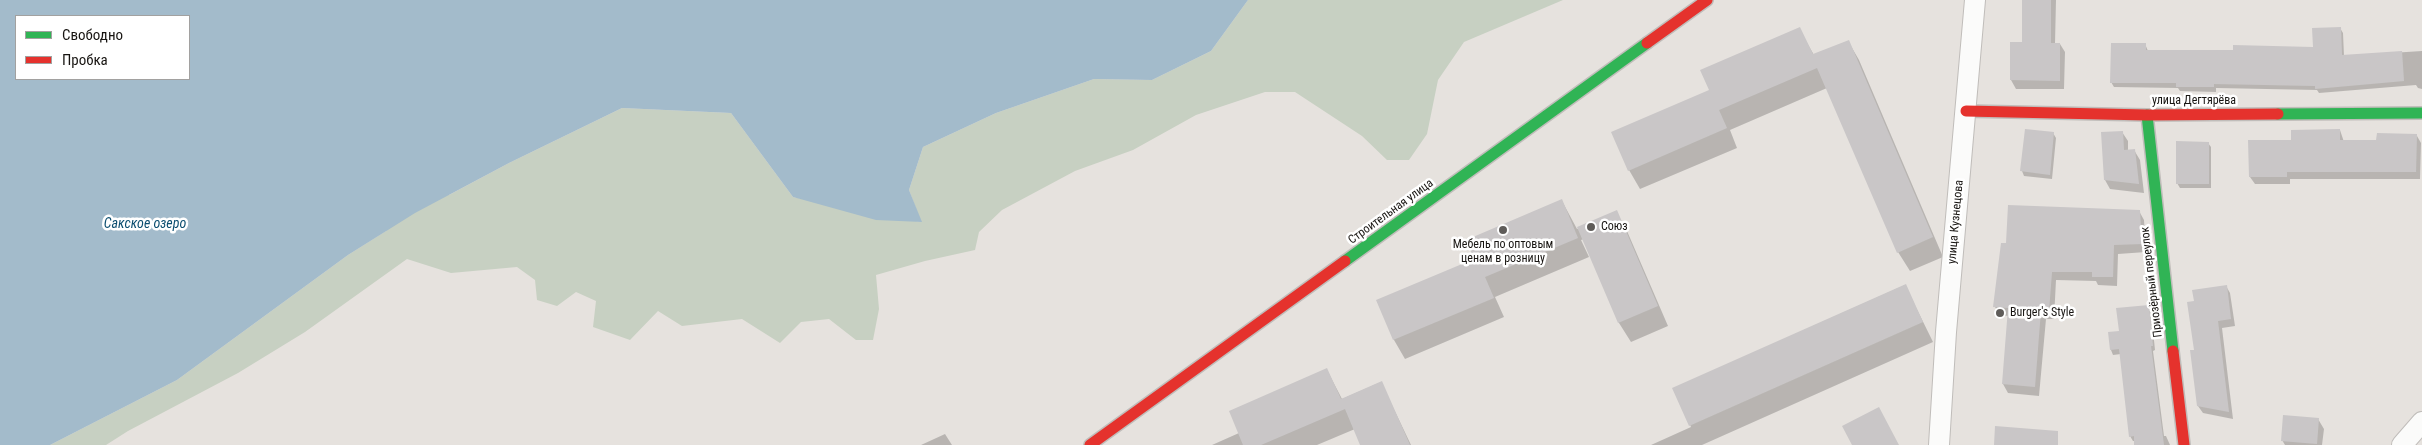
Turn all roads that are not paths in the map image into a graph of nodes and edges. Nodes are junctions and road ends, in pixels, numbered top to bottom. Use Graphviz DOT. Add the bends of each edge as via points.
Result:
graph roads {
  1 [pos="1707,0"];
  2 [pos="1975,0"];
  3 [pos="1966,112"];
  4 [pos="2422,113"];
  5 [pos="2147,115"];
  6 [pos="2422,422"];
  7 [pos="1090,445"];
  8 [pos="1939,445"];
  9 [pos="2184,445"];
  10 [pos="2402,445"];
  1 -- 7 [label="street, Строительная улица"];
  2 -- 3 [label="street, улица Кузнецова"];
  3 -- 5 [label="street, улица Дегтярёва"];
  3 -- 8 [label="street, улица Кузнецова"];
  4 -- 5 [label="street, улица Дегтярёва"];
  5 -- 9 [label="street, Приозёрный переулок"];
  6 -- 10 [label="street"];
}
